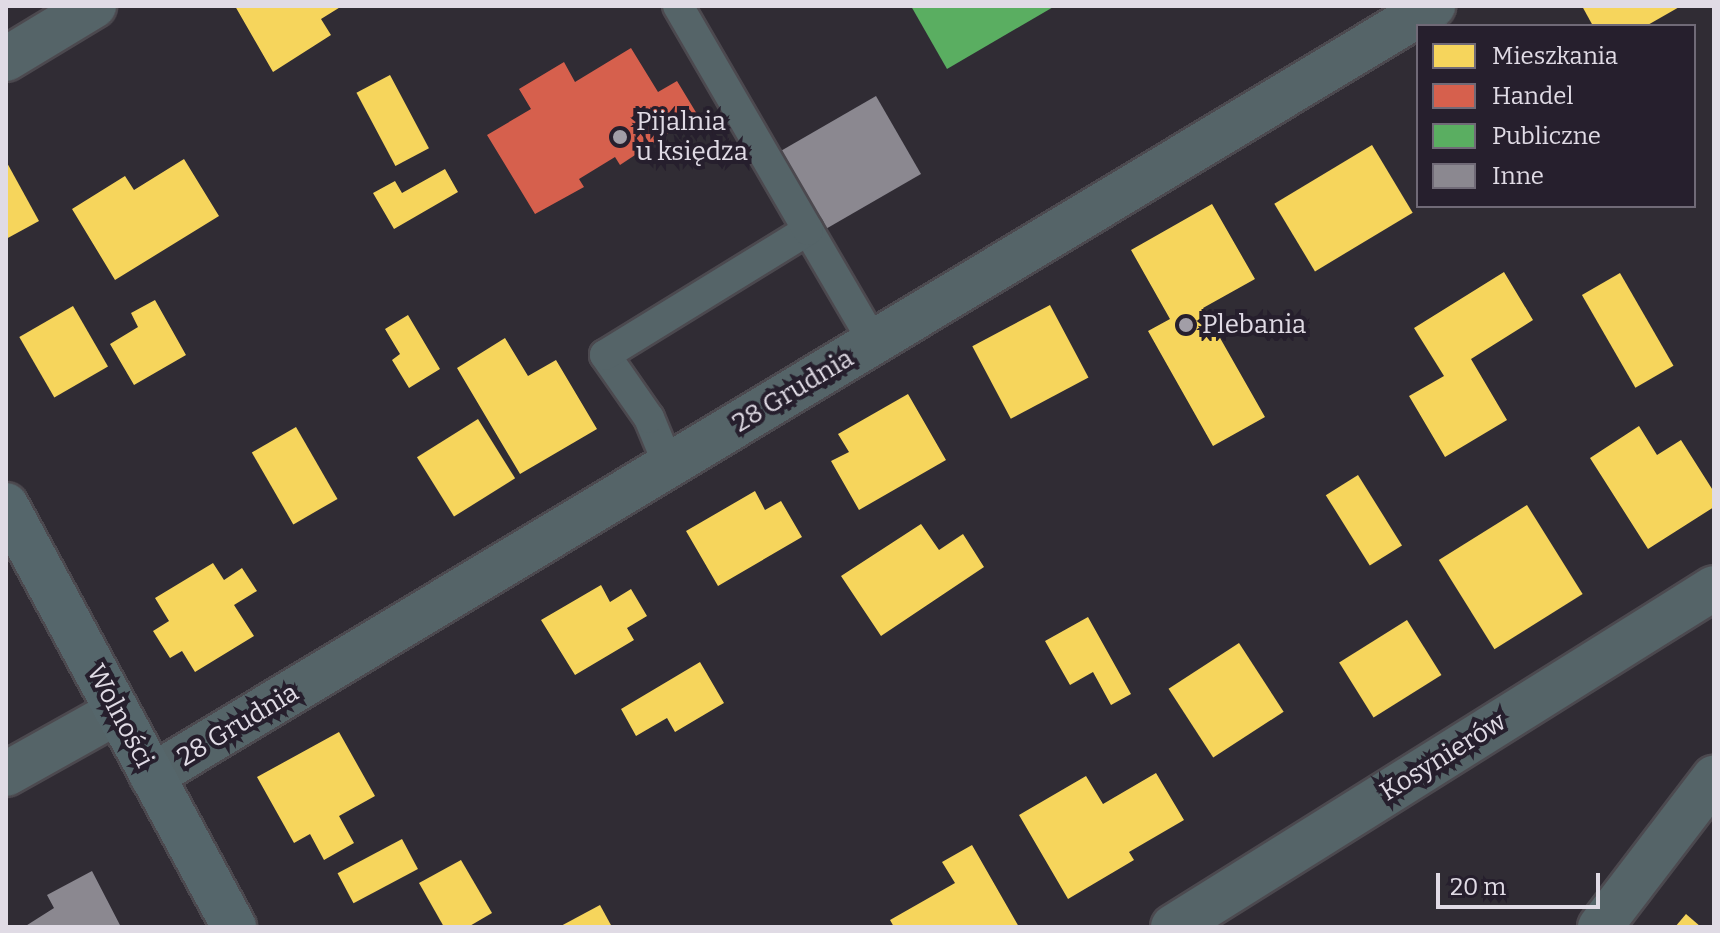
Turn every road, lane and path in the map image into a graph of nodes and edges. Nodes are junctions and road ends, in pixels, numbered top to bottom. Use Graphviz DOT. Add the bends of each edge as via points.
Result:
graph roads {
  1 [pos="94,6"];
  2 [pos="678,6"];
  3 [pos="1433,6"];
  4 [pos="6,59"];
  5 [pos="808,230"];
  6 [pos="874,343"];
  7 [pos="669,466"];
  8 [pos="6,505"];
  9 [pos="1714,588"];
  10 [pos="117,712"];
  11 [pos="6,774"];
  12 [pos="152,776"];
  13 [pos="1714,778"];
  14 [pos="234,927"];
  15 [pos="1173,927"];
  16 [pos="1600,927"];
  1 -- 4 [label="street"];
  2 -- 5 [label="lane"];
  3 -- 6 [label="street, 28 Grudnia"];
  5 -- 6 [label="lane"];
  5 -- 7 [label="lane" via="605,355 649,418"];
  6 -- 7 [label="street, 28 Grudnia"];
  7 -- 12 [label="street, 28 Grudnia"];
  8 -- 10 [label="street, Wolności"];
  9 -- 15 [label="street, Kosynierów"];
  10 -- 11 [label="street"];
  10 -- 12 [label="street, Wolności"];
  12 -- 14 [label="street, Wolności"];
  13 -- 16 [label="street"];
}
